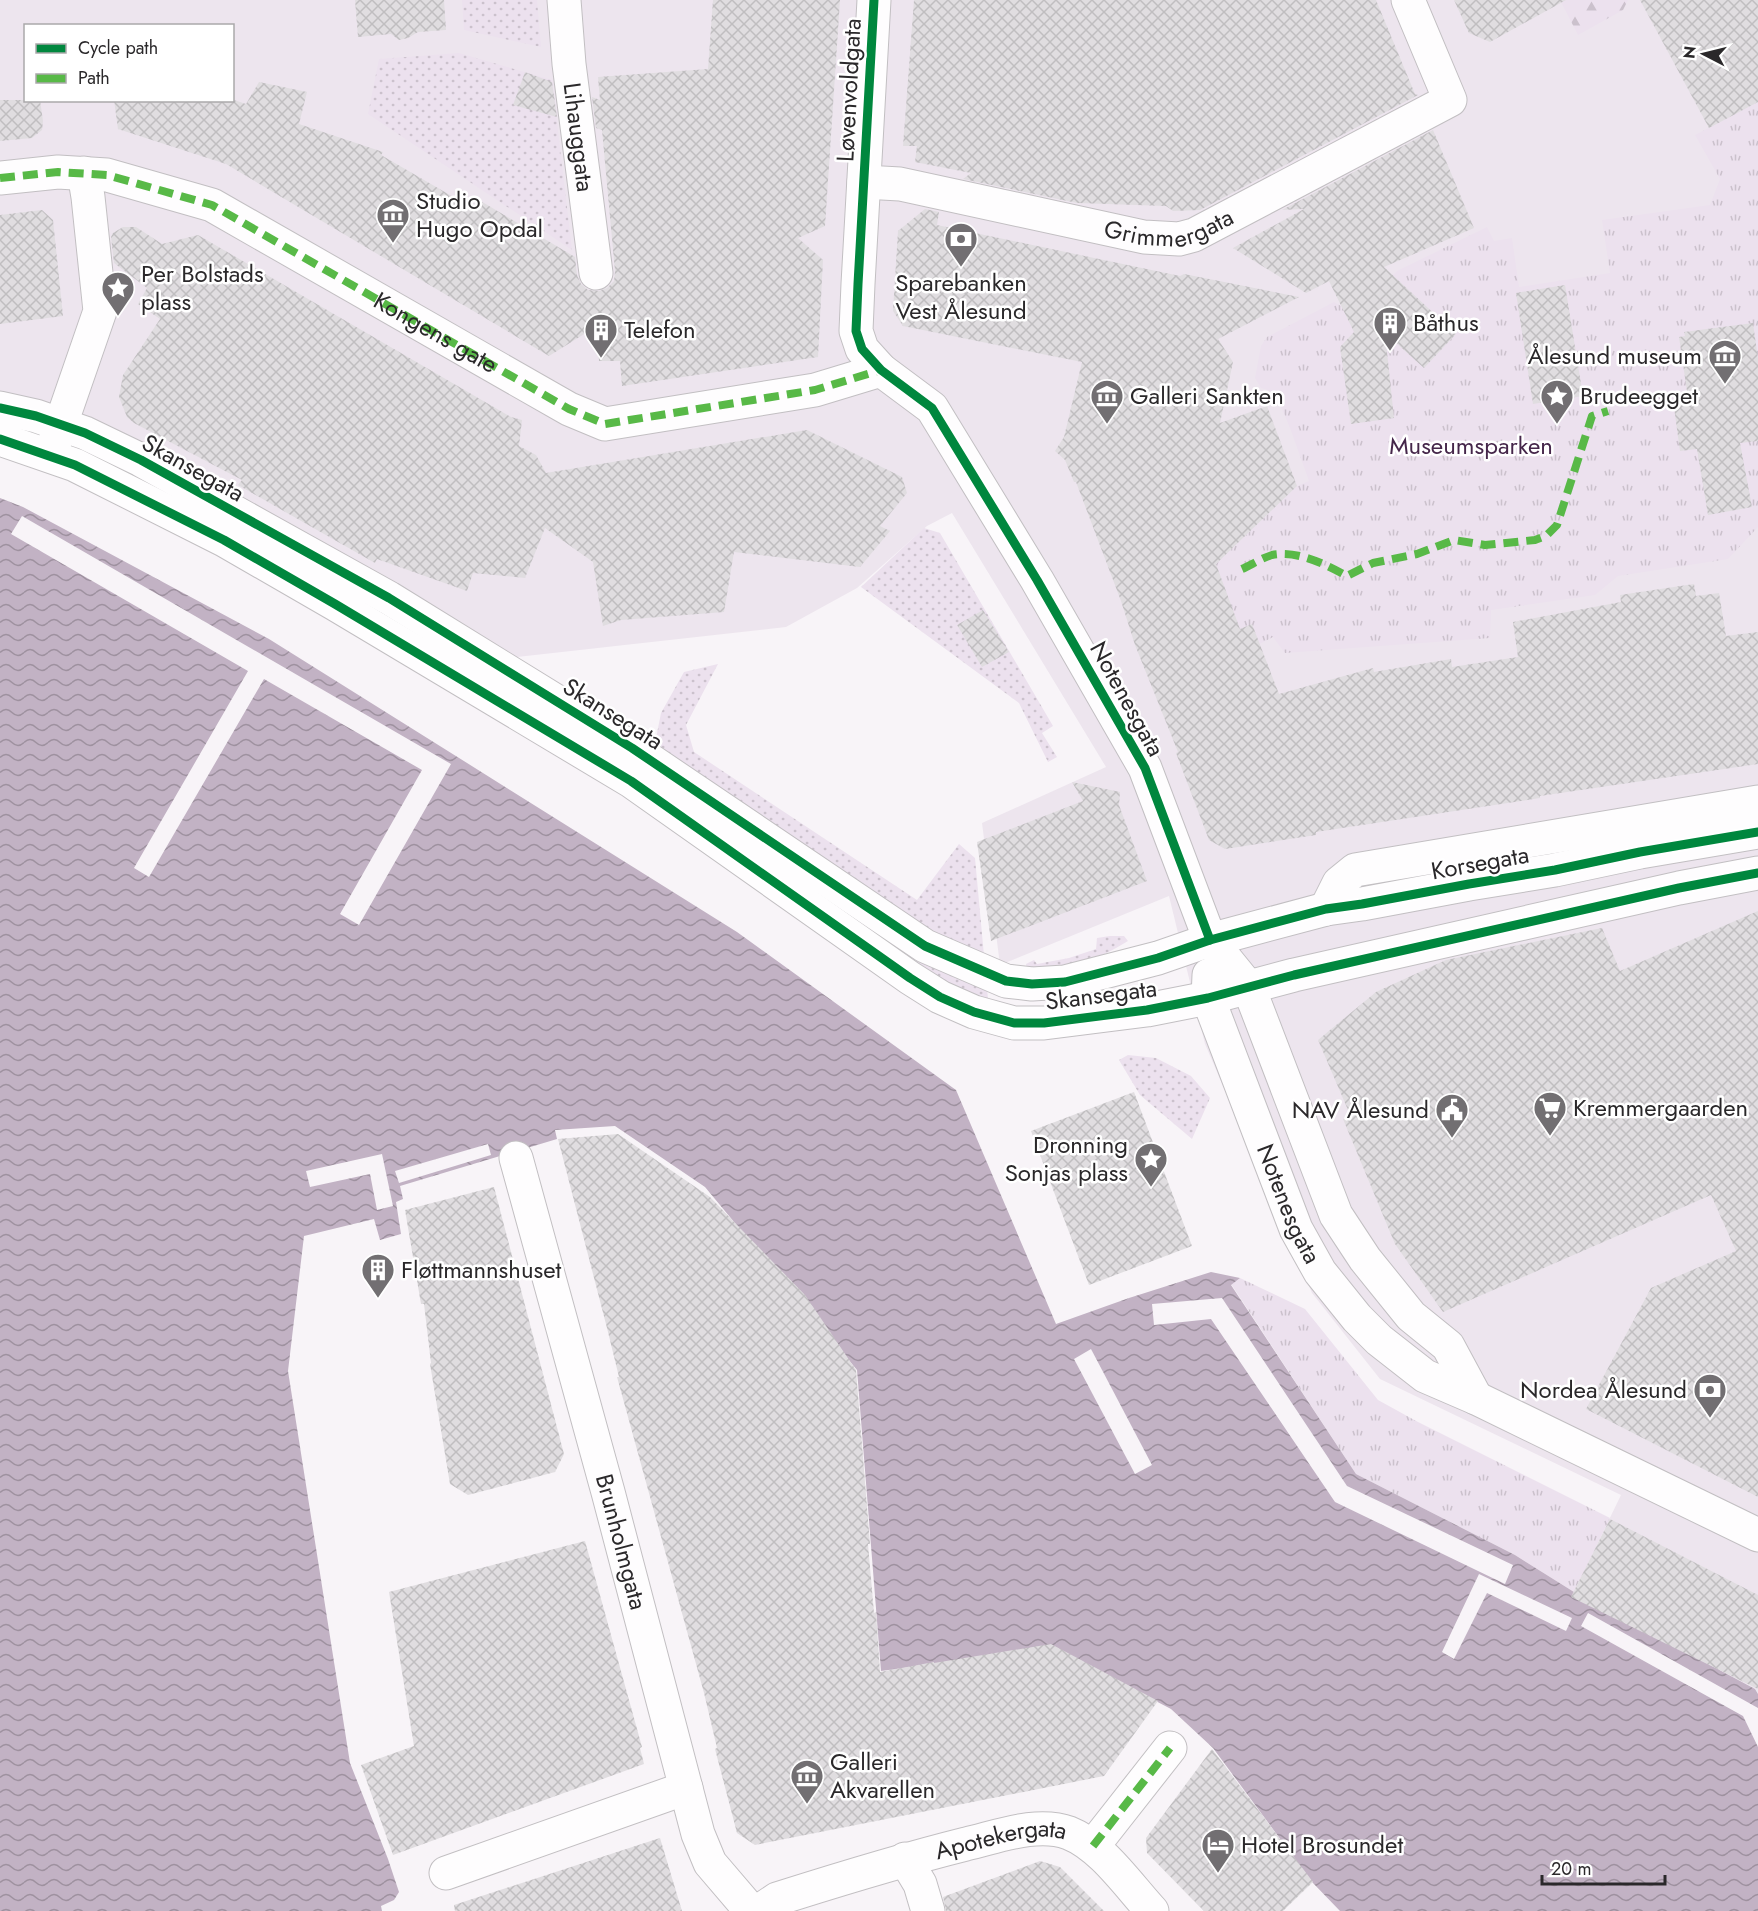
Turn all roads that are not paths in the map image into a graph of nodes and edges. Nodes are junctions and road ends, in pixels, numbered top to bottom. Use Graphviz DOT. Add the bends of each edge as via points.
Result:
graph roads {
  1 [pos="564,0"];
  2 [pos="874,0"];
  3 [pos="1408,0"];
  4 [pos="84,173"];
  5 [pos="0,178"];
  6 [pos="864,182"];
  7 [pos="596,273"];
  8 [pos="881,370"];
  9 [pos="0,408"];
  10 [pos="60,425"];
  11 [pos="0,439"];
  12 [pos="50,457"];
  13 [pos="1758,802"];
  14 [pos="1758,832"];
  15 [pos="1758,873"];
  16 [pos="1326,909"];
  17 [pos="1210,940"];
  18 [pos="1249,988"];
  19 [pos="1208,998"];
  20 [pos="516,1158"];
  21 [pos="1476,1398"];
  22 [pos="1758,1535"];
  23 [pos="1170,1748"];
  24 [pos="686,1788"];
  25 [pos="1093,1846"];
  26 [pos="905,1859"];
  27 [pos="446,1873"];
  28 [pos="751,1911"];
  29 [pos="759,1911"];
  30 [pos="928,1911"];
  31 [pos="1152,1911"];
  1 -- 7 [label="street, Lihauggata"];
  2 -- 6 [label="street, Løvenvoldgata"];
  3 -- 6 [label="street, Grimmergata" via="1450,100 1194,235 1144,237 900,184"];
  4 -- 5 [label="street, Kongens gate"];
  4 -- 8 [label="street, Kongens gate" via="107,175 212,205 569,409 605,424 815,390"];
  4 -- 10 [label="street" via="100,311"];
  6 -- 8 [label="street, Løvenvoldgata" via="856,331 862,349"];
  8 -- 17 [label="street, Notenesgata" via="932,408 1037,580 1144,768"];
  9 -- 10 [label="street, Skansegata"];
  10 -- 12 [label="street"];
  10 -- 17 [label="street, Skansegata" via="141,460 389,598 632,748 925,946 951,959 1006,981 1032,984 1065,981 1158,958"];
  11 -- 12 [label="street, Skansegata"];
  12 -- 19 [label="street, Skansegata" via="75,465 224,540 631,781 940,997 1014,1023 1147,1010"];
  13 -- 16 [label="street, Korsegata" via="1355,870 1339,884"];
  14 -- 16 [label="street, Korsegata"];
  15 -- 18 [label="street"];
  16 -- 17 [label="street, Korsegata"];
  17 -- 18 [label="street, Notenesgata"];
  17 -- 19 [label="street, Notenesgata"];
  18 -- 19 [label="street, Skansegata"];
  18 -- 21 [label="street, Notenesgata" via="1336,1215 1411,1316 1448,1346"];
  19 -- 21 [label="street, Notenesgata" via="1283,1199 1320,1272 1380,1340 1425,1376"];
  20 -- 24 [label="street, Brunholmgata"];
  21 -- 22 [label="street, Notenesgata"];
  23 -- 25 [label="street, Apotekergata"];
  24 -- 27 [label="street"];
  24 -- 28 [label="street, Brunholmgata" via="710,1863"];
  25 -- 26 [label="street, Apotekergata" via="1068,1833 1031,1830"];
  25 -- 31 [label="street, Apotekergata"];
  26 -- 29 [label="street, Apotekergata" via="777,1899"];
  26 -- 30 [label="street" via="920,1884"];
}
